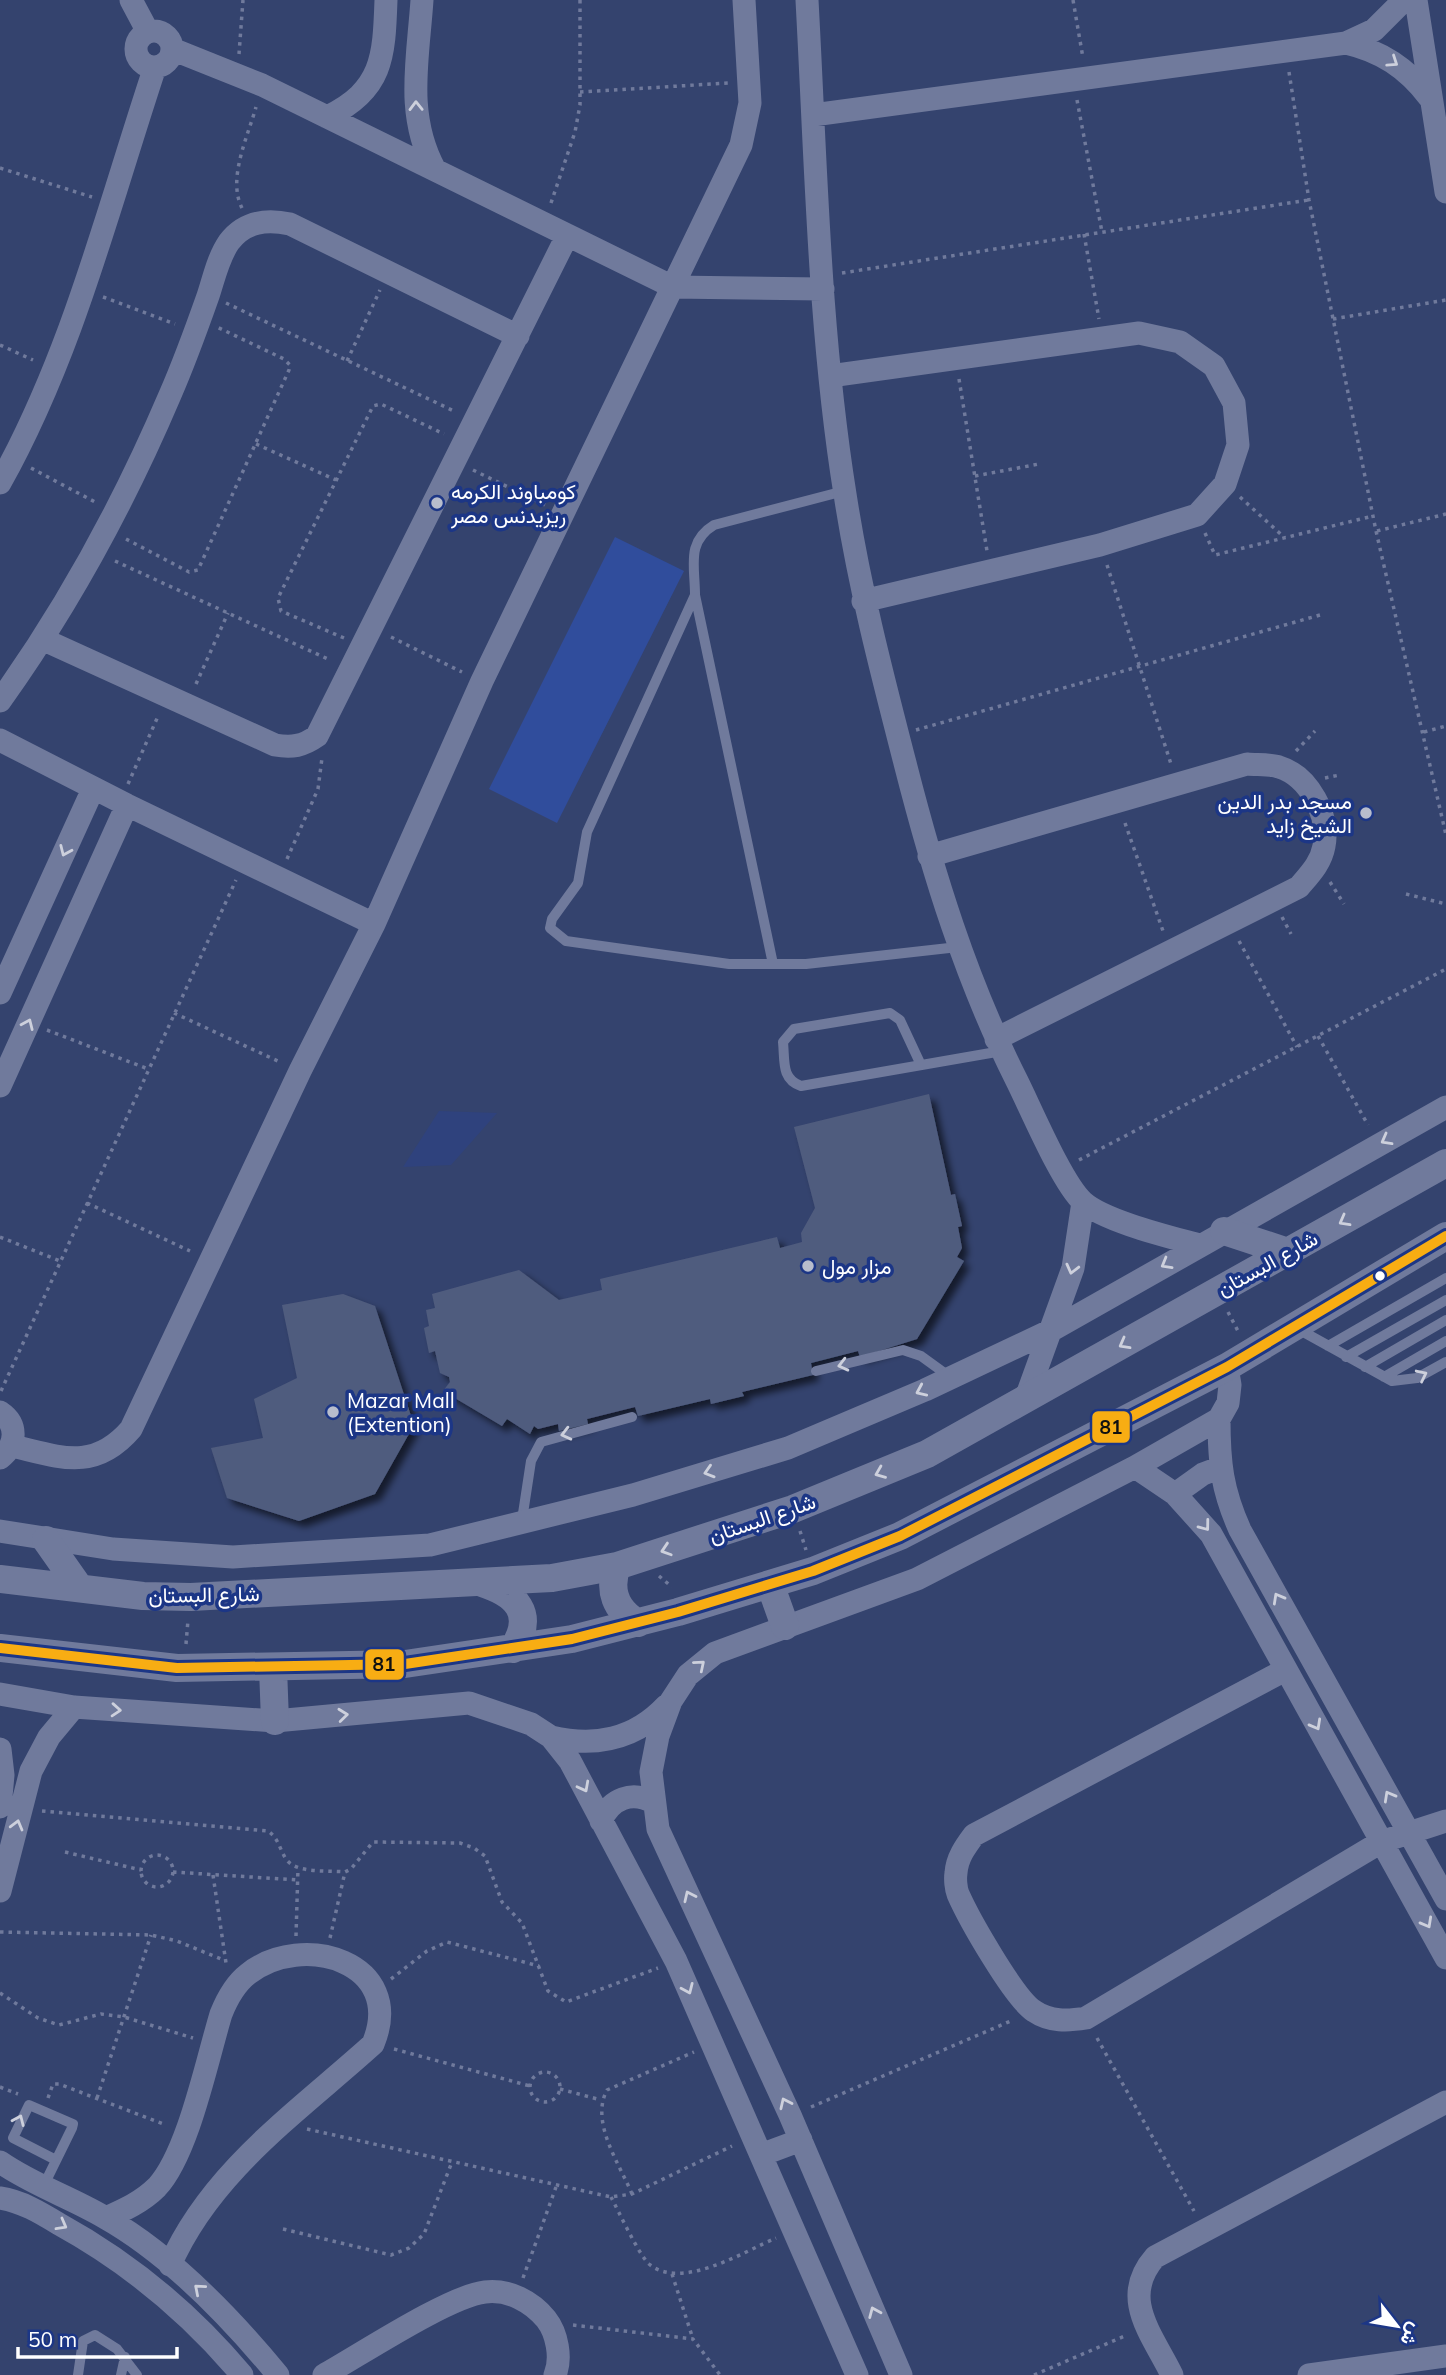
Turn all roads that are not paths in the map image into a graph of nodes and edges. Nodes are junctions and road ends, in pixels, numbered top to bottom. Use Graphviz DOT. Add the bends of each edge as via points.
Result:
graph roads {
  1 [pos="131,0"];
  2 [pos="386,0"];
  3 [pos="422,0"];
  4 [pos="744,0"];
  5 [pos="807,0"];
  6 [pos="1404,0"];
  7 [pos="1416,0"];
  8 [pos="148,32"];
  9 [pos="1346,43"];
  10 [pos="173,48"];
  11 [pos="155,67"];
  12 [pos="1429,97"];
  13 [pos="813,115"];
  14 [pos="327,117"];
  15 [pos="435,170"];
  16 [pos="1446,192"];
  17 [pos="567,236"];
  18 [pos="823,282"];
  19 [pos="673,287"];
  20 [pos="518,335"];
  21 [pos="830,376"];
  22 [pos="0,483"];
  23 [pos="844,491"];
  24 [pos="695,595"];
  25 [pos="863,601"];
  26 [pos="42,639"];
  27 [pos="0,701"];
  28 [pos="0,740"];
  29 [pos="93,789"];
  30 [pos="123,804"];
  31 [pos="929,856"];
  32 [pos="374,924"];
  33 [pos="958,947"];
  34 [pos="773,964"];
  35 [pos="0,993"];
  36 [pos="999,1045"];
  37 [pos="922,1065"];
  38 [pos="0,1086"];
  39 [pos="1446,1107"];
  40 [pos="1446,1163"];
  41 [pos="1083,1202"];
  42 [pos="1224,1231"];
  43 [pos="1446,1236"];
  44 [pos="1199,1245"];
  45 [pos="1288,1252"];
  46 [pos="1446,1278"];
  47 [pos="1446,1300"];
  48 [pos="1446,1320"];
  49 [pos="1295,1327"];
  50 [pos="1052,1331"];
  51 [pos="1446,1341"];
  52 [pos="1328,1346"];
  53 [pos="1346,1357"];
  54 [pos="1238,1361"];
  55 [pos="1446,1362"];
  56 [pos="1365,1367"];
  57 [pos="816,1371"];
  58 [pos="950,1377"];
  59 [pos="1384,1377"];
  60 [pos="1026,1398"];
  61 [pos="0,1412"];
  62 [pos="632,1417"];
  63 [pos="1219,1419"];
  64 [pos="6,1452"];
  65 [pos="1135,1467"];
  66 [pos="1219,1468"];
  67 [pos="1175,1494"];
  68 [pos="522,1520"];
  69 [pos="0,1531"];
  70 [pos="46,1540"];
  71 [pos="617,1566"];
  72 [pos="0,1579"];
  73 [pos="478,1582"];
  74 [pos="770,1584"];
  75 [pos="79,1587"];
  76 [pos="638,1623"];
  77 [pos="785,1626"];
  78 [pos="0,1648"];
  79 [pos="513,1649"];
  80 [pos="273,1668"];
  81 [pos="1285,1670"];
  82 [pos="0,1694"];
  83 [pos="671,1701"];
  84 [pos="74,1706"];
  85 [pos="275,1721"];
  86 [pos="551,1737"];
  87 [pos="0,1749"];
  88 [pos="653,1802"];
  89 [pos="11,1808"];
  90 [pos="601,1821"];
  91 [pos="1446,1821"];
  92 [pos="1409,1833"];
  93 [pos="1381,1842"];
  94 [pos="0,1891"];
  95 [pos="1446,1899"];
  96 [pos="1446,1958"];
  97 [pos="1446,2102"];
  98 [pos="801,2140"];
  99 [pos="757,2146"];
  100 [pos="56,2160"];
  101 [pos="0,2162"];
  102 [pos="43,2188"];
  103 [pos="0,2198"];
  104 [pos="106,2218"];
  105 [pos="170,2265"];
  106 [pos="239,2328"];
  107 [pos="217,2345"];
  108 [pos="1446,2356"];
  109 [pos="125,2357"];
  110 [pos="78,2375"];
  111 [pos="121,2375"];
  112 [pos="136,2375"];
  113 [pos="242,2375"];
  114 [pos="278,2375"];
  115 [pos="324,2375"];
  116 [pos="555,2375"];
  117 [pos="857,2375"];
  118 [pos="901,2375"];
  119 [pos="1172,2375"];
  120 [pos="1309,2375"];
  1 -- 8 [label="street"];
  2 -- 14 [label="street" via="384,49 377,72 348,107"];
  15 -- 3 [label="street, one-way" via="421,138 415,104"];
  4 -- 19 [label="street" via="750,103 741,145"];
  5 -- 13 [label="street"];
  6 -- 9 [label="street" via="1380,25"];
  7 -- 12 [label="street"];
  8 -- 10 [label="street" via="162,32"];
  8 -- 11 [label="street" via="138,42 137,56"];
  9 -- 12 [label="street, one-way" via="1393,62"];
  9 -- 13 [label="street"];
  10 -- 11 [label="street" via="170,58"];
  10 -- 14 [label="street"];
  11 -- 22 [label="street" via="55,371"];
  12 -- 16 [label="street"];
  13 -- 18 [label="street"];
  14 -- 15 [label="street"];
  15 -- 17 [label="street"];
  17 -- 19 [label="street"];
  17 -- 20 [label="street"];
  18 -- 19 [label="street"];
  18 -- 21 [label="street"];
  19 -- 32 [label="street" via="482,681"];
  20 -- 26 [label="street" via="352,670 317,736 305,744 275,746"];
  20 -- 26 [label="street" via="290,224 257,222 242,230 229,241 166,405 111,520"];
  21 -- 23 [label="street"];
  21 -- 25 [label="street" via="1139,333 1180,342 1214,366 1234,403 1238,445 1225,484 1197,515 1100,545"];
  23 -- 24 [label="lane" via="714,525 701,533 694,545"];
  23 -- 25 [label="street"];
  24 -- 34 [label="lane"];
  24 -- 34 [label="lane" via="587,832 578,883 550,928 566,941 701,962"];
  25 -- 31 [label="street"];
  26 -- 27 [label="street"];
  28 -- 29 [label="street"];
  29 -- 30 [label="street"];
  29 -- 35 [label="street, one-way"];
  30 -- 32 [label="street"];
  38 -- 30 [label="street, one-way"];
  31 -- 33 [label="street"];
  31 -- 36 [label="street" via="1247,764 1280,767 1305,783 1322,811 1325,844 1318,864 1299,887"];
  32 -- 64 [label="street" via="131,1429 120,1442 89,1458"];
  33 -- 34 [label="lane"];
  33 -- 36 [label="street"];
  36 -- 37 [label="lane"];
  36 -- 41 [label="street"];
  37 -- 37 [label="lane" via="801,1086 786,1075 783,1042 794,1029 890,1013 900,1020"];
  39 -- 42 [label="street, one-way"];
  40 -- 45 [label="street, شارع البستان, one-way"];
  41 -- 44 [label="street" via="1140,1227"];
  41 -- 50 [label="street, one-way" via="1073,1268"];
  42 -- 44 [label="street"];
  42 -- 45 [label="street"];
  43 -- 49 [label="street"];
  44 -- 50 [label="street, one-way"];
  45 -- 60 [label="street, شارع البستان, one-way"];
  46 -- 52 [label="lane"];
  47 -- 53 [label="lane"];
  48 -- 56 [label="lane"];
  49 -- 52 [label="lane"];
  49 -- 54 [label="street"];
  50 -- 58 [label="street"];
  50 -- 60 [label="street"];
  51 -- 59 [label="lane"];
  52 -- 53 [label="lane"];
  53 -- 56 [label="lane"];
  54 -- 63 [label="street" via="1228,1403"];
  54 -- 74 [label="street" via="900,1536"];
  59 -- 55 [label="lane, one-way" via="1405,1381"];
  56 -- 59 [label="lane"];
  58 -- 57 [label="lane, one-way" via="921,1356 903,1350"];
  58 -- 68 [label="street, one-way" via="788,1448 633,1495"];
  60 -- 71 [label="street, شارع البستان, one-way" via="926,1454 793,1508"];
  61 -- 64 [label="street" via="12,1423 14,1434"];
  62 -- 68 [label="lane, one-way" via="541,1443 531,1461"];
  63 -- 65 [label="street"];
  63 -- 66 [label="street"];
  65 -- 67 [label="street"];
  65 -- 77 [label="street" via="917,1579"];
  66 -- 67 [label="street"];
  92 -- 66 [label="street, one-way" via="1240,1530"];
  67 -- 81 [label="street, one-way" via="1212,1534"];
  68 -- 70 [label="street" via="430,1545 233,1558"];
  69 -- 70 [label="street"];
  70 -- 75 [label="street"];
  71 -- 73 [label="street, شارع البستان" via="552,1578"];
  71 -- 76 [label="street" via="612,1583 616,1602"];
  72 -- 75 [label="street, شارع البستان"];
  73 -- 75 [label="street, شارع البستان" via="191,1597"];
  73 -- 79 [label="street" via="501,1589 518,1604 523,1627"];
  74 -- 76 [label="street"];
  74 -- 77 [label="street"];
  76 -- 79 [label="street"];
  83 -- 77 [label="street, one-way" via="688,1675 715,1653"];
  78 -- 80 [label="street" via="140,1665"];
  79 -- 80 [label="street" via="409,1663"];
  80 -- 85 [label="street"];
  81 -- 93 [label="street, one-way"];
  81 -- 93 [label="street" via="974,1835 956,1872 957,1892 1018,1996 1034,2011 1068,2021 1086,2018"];
  82 -- 84 [label="street"];
  83 -- 86 [label="street" via="647,1724 617,1738 595,1743"];
  83 -- 88 [label="street" via="651,1772"];
  84 -- 85 [label="street, one-way"];
  84 -- 89 [label="street" via="49,1737"];
  85 -- 86 [label="street, one-way" via="470,1703 531,1724"];
  86 -- 90 [label="street, one-way" via="570,1761"];
  87 -- 89 [label="street"];
  88 -- 90 [label="street" via="636,1796 618,1800"];
  98 -- 88 [label="street, one-way" via="658,1829"];
  94 -- 89 [label="street, one-way"];
  90 -- 99 [label="street, one-way" via="676,1961"];
  91 -- 92 [label="street"];
  92 -- 93 [label="street"];
  92 -- 95 [label="street"];
  93 -- 96 [label="street, one-way"];
  97 -- 119 [label="street" via="1155,2258 1137,2286 1137,2303"];
  98 -- 99 [label="street"];
  118 -- 98 [label="street, one-way"];
  99 -- 117 [label="street"];
  100 -- 100 [label="lane, one-way" via="13,2138 29,2105 73,2124"];
  100 -- 102 [label="lane"];
  101 -- 102 [label="street"];
  102 -- 104 [label="street"];
  103 -- 107 [label="street, one-way" via="12,2199 91,2242 146,2281"];
  104 -- 105 [label="street"];
  104 -- 105 [label="street" via="134,2206 157,2186 174,2161 230,1994 247,1975 269,1961 295,1956 347,1962 365,1973 377,1991 381,2018 373,2044 229,2172 181,2239"];
  106 -- 105 [label="street, one-way"];
  106 -- 107 [label="street"];
  106 -- 114 [label="street"];
  107 -- 113 [label="street"];
  108 -- 120 [label="street"];
  109 -- 110 [label="lane" via="108,2342 90,2335 83,2341"];
  109 -- 111 [label="lane"];
  109 -- 112 [label="lane"];
  115 -- 116 [label="street" via="457,2301 486,2292 516,2296 548,2322 557,2341"];
}
